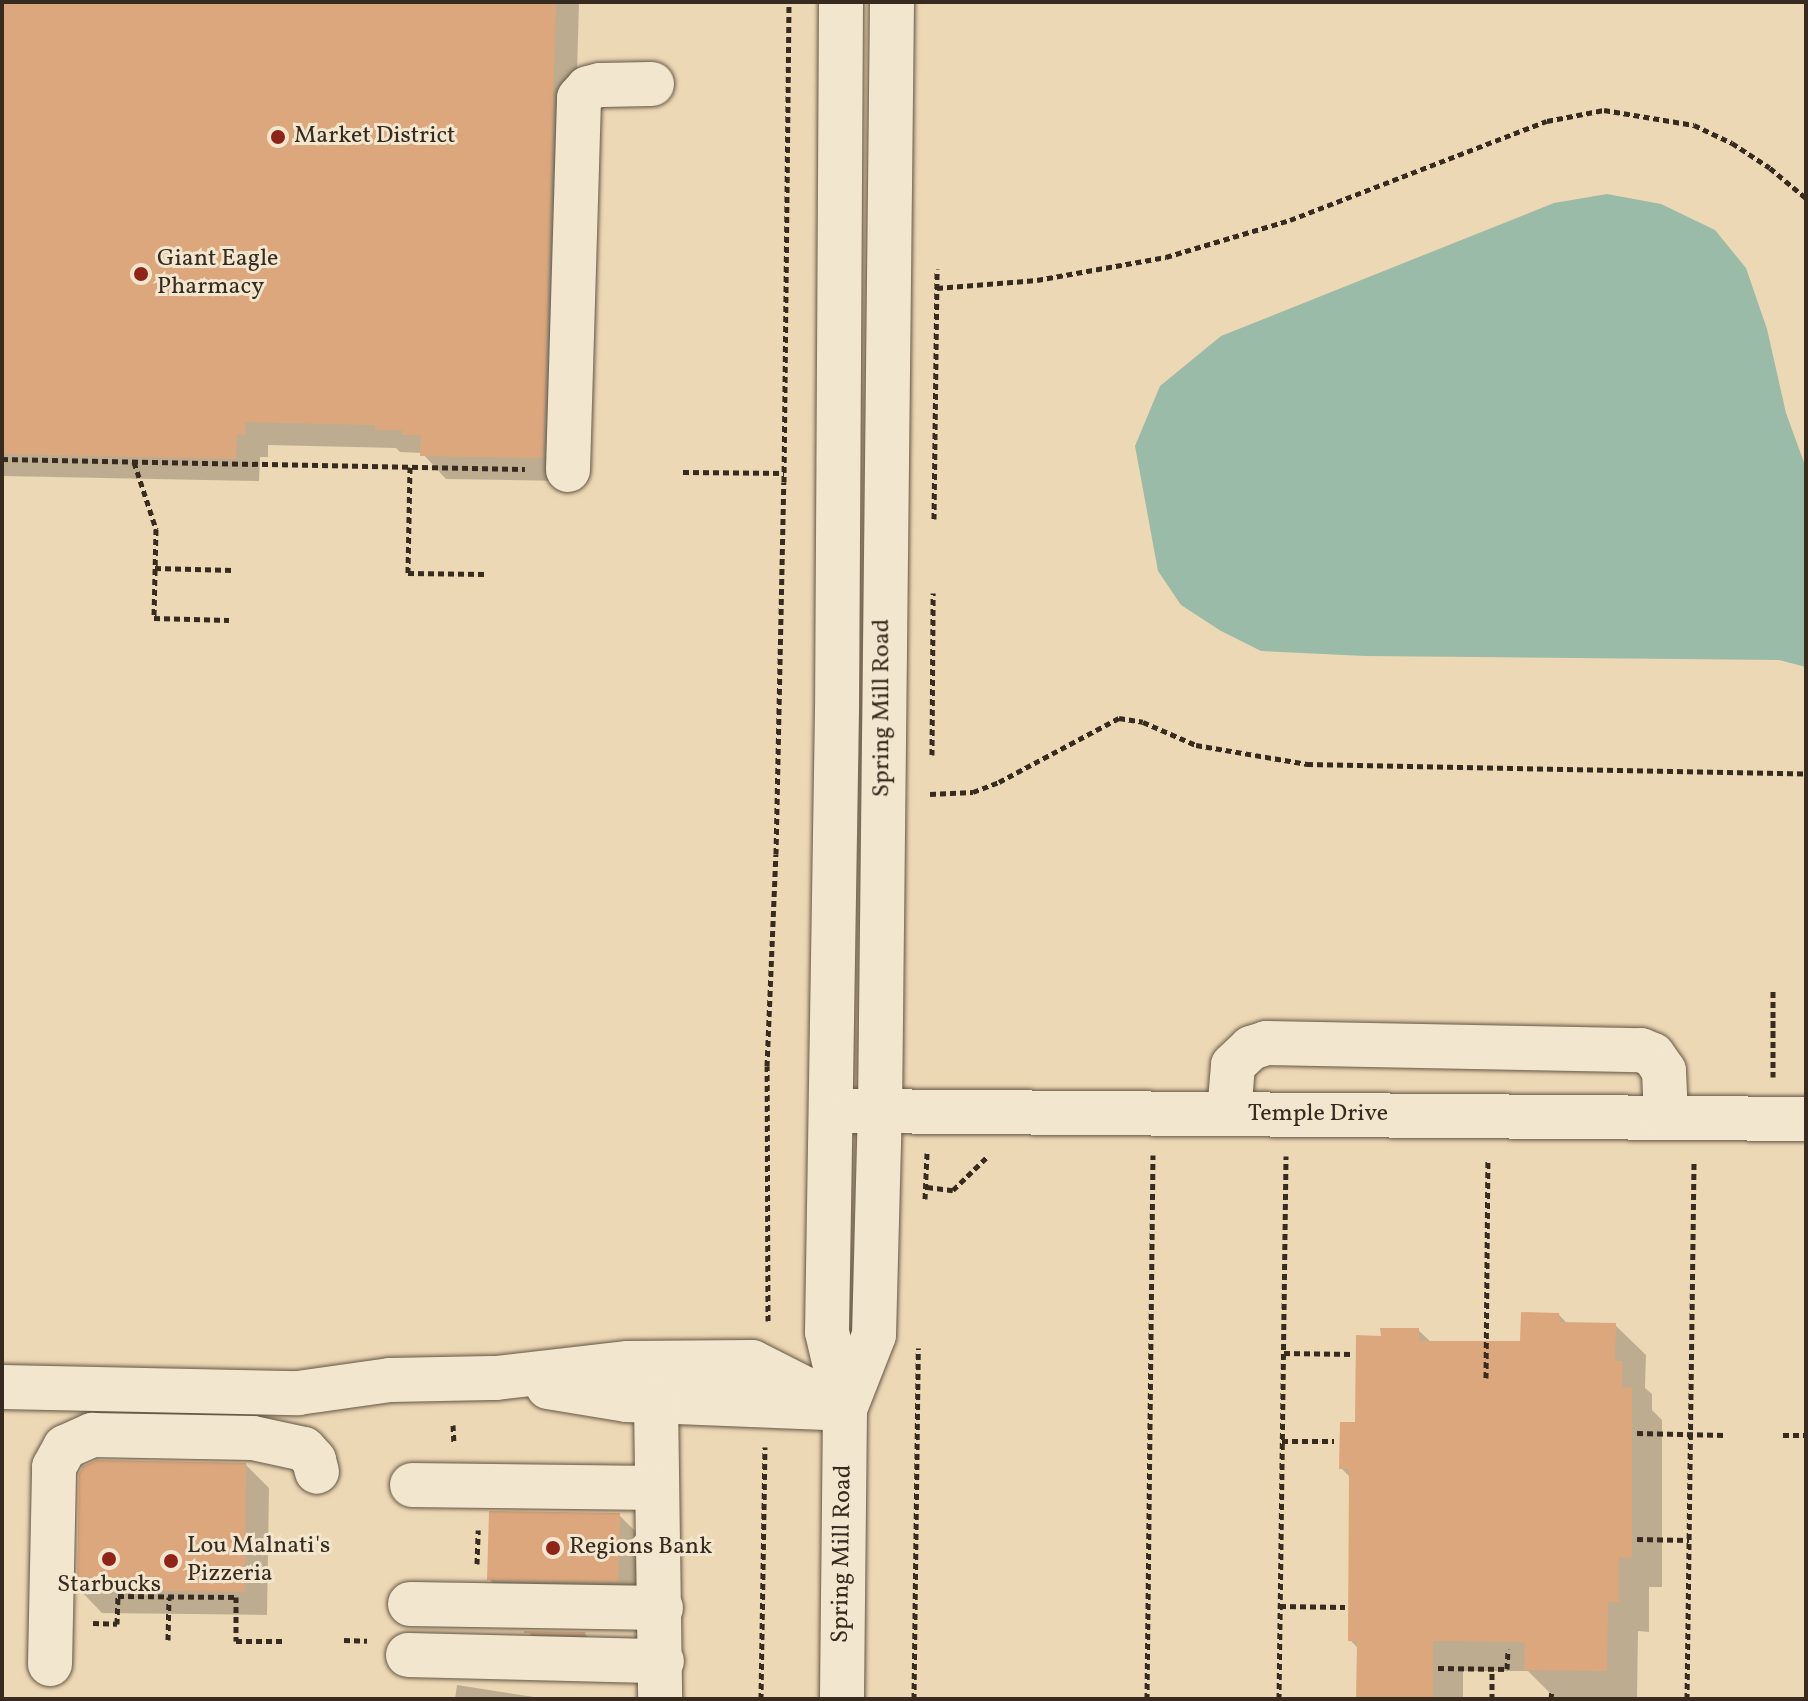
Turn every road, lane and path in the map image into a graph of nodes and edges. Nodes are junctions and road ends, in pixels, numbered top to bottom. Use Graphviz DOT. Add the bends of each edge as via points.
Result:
graph roads {
  1 [pos="789,2"];
  2 [pos="841,2"];
  3 [pos="892,2"];
  4 [pos="652,84"];
  5 [pos="1806,198"];
  6 [pos="937,288"];
  7 [pos="2,459"];
  8 [pos="134,462"];
  9 [pos="410,467"];
  10 [pos="552,470"];
  11 [pos="683,472"];
  12 [pos="784,473"];
  13 [pos="155,568"];
  14 [pos="233,570"];
  15 [pos="485,574"];
  16 [pos="229,620"];
  17 [pos="1806,774"];
  18 [pos="930,794"];
  19 [pos="1773,988"];
  20 [pos="1772,1090"];
  21 [pos="829,1110"];
  22 [pos="880,1111"];
  23 [pos="1229,1114"];
  24 [pos="1666,1117"];
  25 [pos="1806,1119"];
  26 [pos="991,1153"];
  27 [pos="1138,1154"];
  28 [pos="1153,1154"];
  29 [pos="1169,1154"];
  30 [pos="1286,1156"];
  31 [pos="1488,1158"];
  32 [pos="1694,1160"];
  33 [pos="927,1187"];
  34 [pos="768,1319"];
  35 [pos="1284,1353"];
  36 [pos="1352,1354"];
  37 [pos="496,1378"];
  38 [pos="1486,1378"];
  39 [pos="2,1387"];
  40 [pos="656,1401"];
  41 [pos="845,1409"];
  42 [pos="1637,1433"];
  43 [pos="1691,1434"];
  44 [pos="1725,1435"];
  45 [pos="1783,1435"];
  46 [pos="1806,1435"];
  47 [pos="1282,1441"];
  48 [pos="1334,1441"];
  49 [pos="764,1454"];
  50 [pos="317,1472"];
  51 [pos="412,1485"];
  52 [pos="655,1488"];
  53 [pos="478,1521"];
  54 [pos="1637,1539"];
  55 [pos="1689,1540"];
  56 [pos="477,1578"];
  57 [pos="169,1597"];
  58 [pos="410,1604"];
  59 [pos="1280,1606"];
  60 [pos="1345,1607"];
  61 [pos="661,1608"];
  62 [pos="79,1622"];
  63 [pos="168,1640"];
  64 [pos="344,1640"];
  65 [pos="285,1641"];
  66 [pos="392,1648"];
  67 [pos="1508,1649"];
  68 [pos="50,1664"];
  69 [pos="1438,1668"];
  70 [pos="1492,1669"];
  71 [pos="661,1680"];
  72 [pos="1552,1690"];
  73 [pos="761,1699"];
  74 [pos="842,1699"];
  75 [pos="1147,1699"];
  76 [pos="1279,1699"];
  77 [pos="1492,1699"];
  78 [pos="1551,1699"];
  79 [pos="1687,1699"];
  1 -- 12 [label="path"];
  2 -- 21 [label="street, Spring Mill Road" via="838,694"];
  3 -- 22 [label="street, Spring Mill Road"];
  4 -- 10 [label="street" via="600,85 579,98"];
  5 -- 6 [label="path" via="1732,143 1694,125 1590,112 1547,121 1290,220 1166,257 1037,280"];
  7 -- 8 [label="path"];
  8 -- 9 [label="path"];
  8 -- 13 [label="path" via="156,529"];
  9 -- 10 [label="path"];
  9 -- 15 [label="path" via="408,573"];
  11 -- 12 [label="path"];
  12 -- 34 [label="path" via="767,1066"];
  13 -- 14 [label="path"];
  13 -- 16 [label="path" via="154,618"];
  17 -- 18 [label="path" via="1307,764 1196,745 1143,722 1119,718 999,782 973,792"];
  19 -- 20 [label="path"];
  21 -- 22 [label="street, Temple Drive"];
  21 -- 41 [label="street, Spring Mill Road" via="827,1332"];
  22 -- 23 [label="street, Temple Drive"];
  22 -- 41 [label="street, Spring Mill Road" via="874,1335"];
  23 -- 24 [label="street, Temple Drive"];
  23 -- 24 [label="street" via="1233,1065 1251,1048 1266,1043 1641,1050 1653,1055 1664,1071"];
  24 -- 25 [label="street, Temple Drive"];
  26 -- 33 [label="path" via="953,1190"];
  27 -- 28 [label="path"];
  28 -- 29 [label="path"];
  28 -- 75 [label="path"];
  30 -- 35 [label="path"];
  31 -- 38 [label="path"];
  32 -- 43 [label="path"];
  35 -- 36 [label="path"];
  35 -- 47 [label="path"];
  37 -- 39 [label="street" via="390,1380 298,1393"];
  37 -- 40 [label="street"];
  37 -- 41 [label="street" via="628,1363 752,1362"];
  40 -- 41 [label="street"];
  40 -- 52 [label="street"];
  41 -- 74 [label="street, Spring Mill Road"];
  42 -- 43 [label="path"];
  43 -- 44 [label="path"];
  43 -- 55 [label="path"];
  45 -- 46 [label="path"];
  47 -- 48 [label="path"];
  47 -- 59 [label="path"];
  49 -- 73 [label="path"];
  50 -- 68 [label="street" via="304,1449 253,1438 92,1435 65,1447 54,1467"];
  51 -- 52 [label="street"];
  52 -- 61 [label="street"];
  53 -- 56 [label="path"];
  54 -- 55 [label="path"];
  55 -- 79 [label="path"];
  57 -- 62 [label="path" via="118,1596 117,1624"];
  57 -- 63 [label="path"];
  57 -- 65 [label="path" via="236,1597 236,1641"];
  58 -- 61 [label="street"];
  59 -- 60 [label="path"];
  59 -- 76 [label="path"];
  61 -- 71 [label="street"];
  64 -- 66 [label="path"];
  66 -- 71 [label="street"];
  67 -- 70 [label="path" via="1507,1669"];
  69 -- 70 [label="path"];
  70 -- 77 [label="path"];
  72 -- 78 [label="path"];
}
